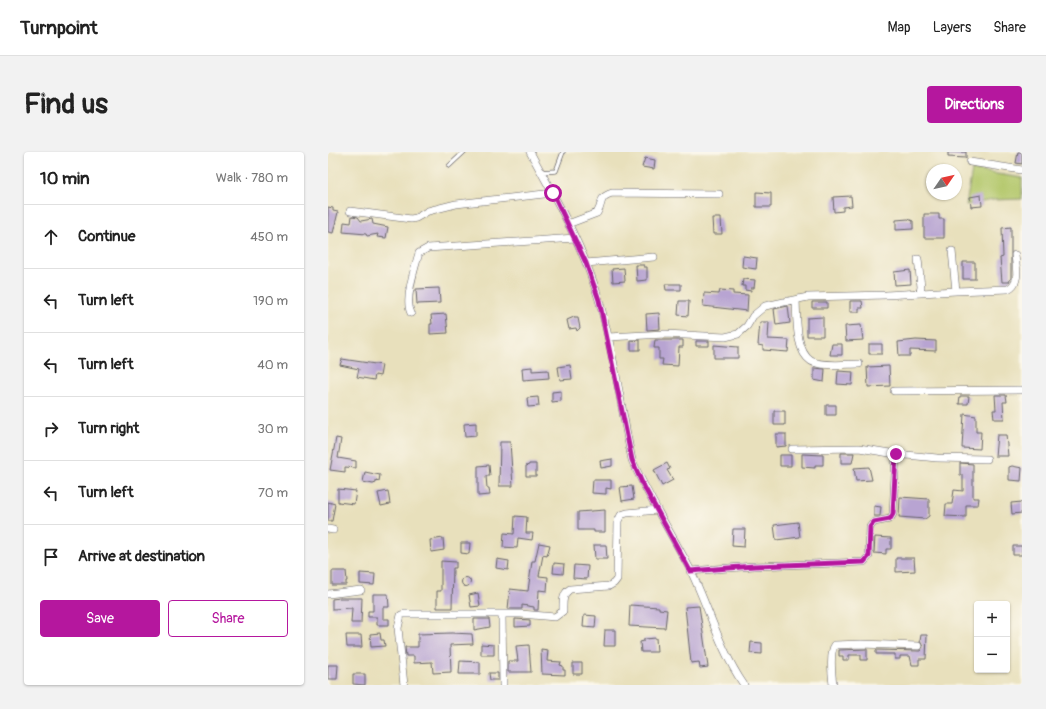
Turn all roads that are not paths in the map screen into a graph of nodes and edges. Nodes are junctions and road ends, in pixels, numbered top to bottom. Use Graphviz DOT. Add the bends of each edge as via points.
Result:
graph roads {
  1 [pos="464,152"];
  2 [pos="530,152"];
  3 [pos="563,152"];
  4 [pos="970,162"];
  5 [pos="449,166"];
  6 [pos="1022,170"];
  7 [pos="541,172"];
  8 [pos="553,193"];
  9 [pos="719,194"];
  10 [pos="350,211"];
  11 [pos="568,224"];
  12 [pos="575,238"];
  13 [pos="952,251"];
  14 [pos="1015,255"];
  15 [pos="654,257"];
  16 [pos="918,259"];
  17 [pos="586,263"];
  18 [pos="956,291"];
  19 [pos="920,292"];
  20 [pos="796,300"];
  21 [pos="411,313"];
  22 [pos="608,337"];
  23 [pos="860,364"];
  24 [pos="1022,390"];
  25 [pos="894,391"];
  26 [pos="792,449"];
  27 [pos="896,454"];
  28 [pos="987,459"];
  29 [pos="656,510"];
  30 [pos="690,571"];
  31 [pos="361,590"];
  32 [pos="328,594"];
  33 [pos="502,615"];
  34 [pos="918,646"];
  35 [pos="404,685"];
  36 [pos="503,685"];
  37 [pos="744,685"];
  38 [pos="833,685"];
  1 -- 5 [label="lane"];
  2 -- 7 [label="street"];
  3 -- 7 [label="lane" via="556,171"];
  4 -- 6 [label="street"];
  7 -- 8 [label="street"];
  8 -- 10 [label="street" via="456,204 428,211 411,219"];
  8 -- 11 [label="street"];
  9 -- 11 [label="street" via="612,193 601,200 597,213"];
  11 -- 12 [label="street"];
  12 -- 17 [label="street"];
  12 -- 21 [label="street" via="428,248 419,253 416,262 408,299"];
  13 -- 18 [label="street"];
  14 -- 18 [label="street" via="1017,279 1014,286 1008,289"];
  15 -- 17 [label="street"];
  16 -- 19 [label="street"];
  17 -- 22 [label="street"];
  18 -- 19 [label="street"];
  19 -- 20 [label="street" via="820,296"];
  20 -- 22 [label="street" via="765,306 738,334 725,337 665,334"];
  20 -- 23 [label="street" via="799,344 803,353 811,361 822,364"];
  22 -- 29 [label="street" via="632,460"];
  24 -- 25 [label="street"];
  26 -- 27 [label="street" via="859,448"];
  27 -- 28 [label="street"];
  27 -- 30 [label="street" via="893,514 890,519 874,522 870,527 869,556 864,562"];
  29 -- 30 [label="street"];
  29 -- 33 [label="street" via="627,512 618,520 617,579 614,583 609,586 566,591 563,611 555,617"];
  30 -- 37 [label="street" via="722,644"];
  31 -- 32 [label="street"];
  33 -- 35 [label="street" via="401,616 398,628"];
  33 -- 36 [label="street"];
  34 -- 38 [label="street" via="835,646 831,664"];
}
